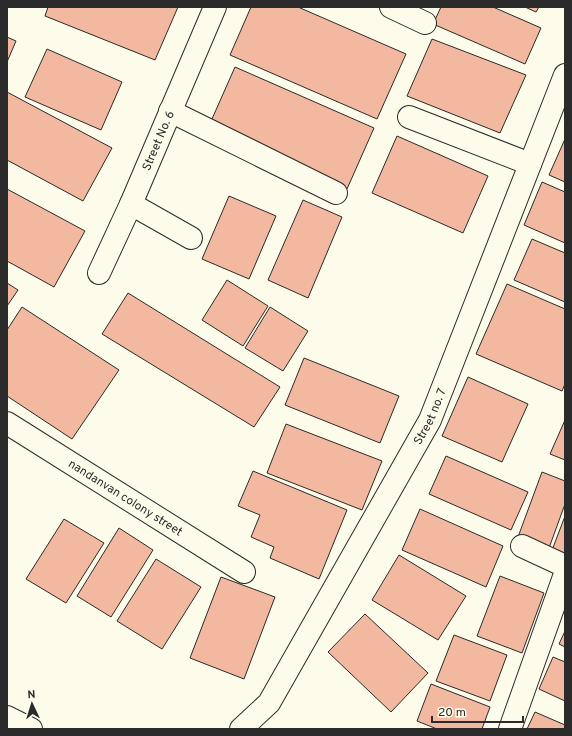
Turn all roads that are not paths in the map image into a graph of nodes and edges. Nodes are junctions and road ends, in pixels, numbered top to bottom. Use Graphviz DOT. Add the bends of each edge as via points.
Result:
graph roads {
  1 [pos="215,7"];
  2 [pos="391,7"];
  3 [pos="425,23"];
  4 [pos="565,75"];
  5 [pos="170,111"];
  6 [pos="409,117"];
  7 [pos="530,164"];
  8 [pos="336,193"];
  9 [pos="131,204"];
  10 [pos="191,238"];
  11 [pos="99,273"];
  12 [pos="7,423"];
  13 [pos="522,546"];
  14 [pos="565,566"];
  15 [pos="244,572"];
  16 [pos="565,574"];
  17 [pos="7,717"];
  18 [pos="31,729"];
  19 [pos="241,729"];
  20 [pos="510,729"];
  1 -- 5 [label="street, Street No. 6"];
  2 -- 3 [label="street"];
  4 -- 7 [label="street, Street no. 7"];
  5 -- 8 [label="street"];
  5 -- 9 [label="street, Street No. 6"];
  6 -- 7 [label="street"];
  7 -- 19 [label="street, Street no. 7" via="430,420 269,703"];
  9 -- 10 [label="street"];
  9 -- 11 [label="street, Street No. 6"];
  12 -- 15 [label="street, nandanvan colony street"];
  13 -- 14 [label="street"];
  16 -- 20 [label="street"];
  17 -- 18 [label="street"];
}
